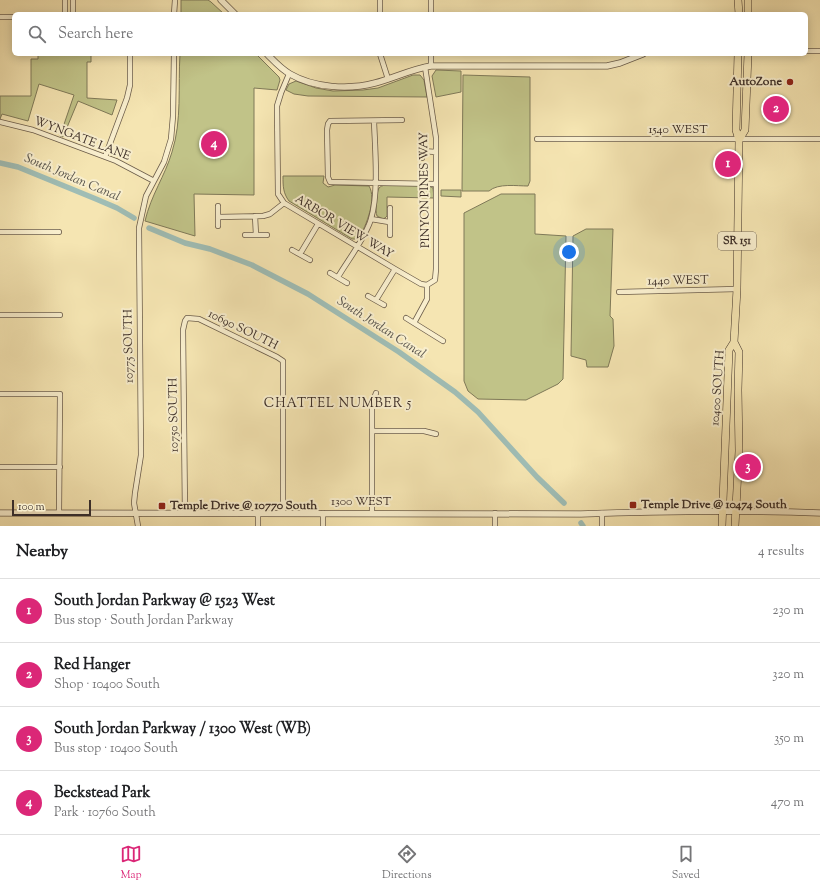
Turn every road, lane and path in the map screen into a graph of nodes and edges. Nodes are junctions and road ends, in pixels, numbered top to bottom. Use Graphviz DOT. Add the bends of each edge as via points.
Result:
graph roads {
  1 [pos="65,0"];
  2 [pos="73,0"];
  3 [pos="174,0"];
  4 [pos="221,0"];
  5 [pos="380,0"];
  6 [pos="431,0"];
  7 [pos="738,0"];
  8 [pos="748,0"];
  9 [pos="65,12"];
  10 [pos="73,12"];
  11 [pos="174,12"];
  12 [pos="233,12"];
  13 [pos="380,12"];
  14 [pos="431,12"];
  15 [pos="739,12"];
  16 [pos="748,12"];
  17 [pos="12,17"];
  18 [pos="0,18"];
  19 [pos="808,51"];
  20 [pos="820,51"];
  21 [pos="130,56"];
  22 [pos="174,56"];
  23 [pos="269,56"];
  24 [pos="381,56"];
  25 [pos="430,56"];
  26 [pos="638,56"];
  27 [pos="738,56"];
  28 [pos="748,56"];
  29 [pos="428,66"];
  30 [pos="290,74"];
  31 [pos="388,79"];
  32 [pos="402,120"];
  33 [pos="374,121"];
  34 [pos="0,122"];
  35 [pos="536,139"];
  36 [pos="820,139"];
  37 [pos="739,140"];
  38 [pos="422,145"];
  39 [pos="422,152"];
  40 [pos="436,152"];
  41 [pos="105,157"];
  42 [pos="422,158"];
  43 [pos="154,181"];
  44 [pos="375,183"];
  45 [pos="436,184"];
  46 [pos="284,203"];
  47 [pos="218,206"];
  48 [pos="390,208"];
  49 [pos="256,216"];
  50 [pos="218,217"];
  51 [pos="371,219"];
  52 [pos="389,222"];
  53 [pos="318,224"];
  54 [pos="218,226"];
  55 [pos="0,232"];
  56 [pos="59,232"];
  57 [pos="245,235"];
  58 [pos="256,235"];
  59 [pos="267,235"];
  60 [pos="390,236"];
  61 [pos="356,247"];
  62 [pos="292,250"];
  63 [pos="300,254"];
  64 [pos="310,260"];
  65 [pos="395,269"];
  66 [pos="330,273"];
  67 [pos="338,277"];
  68 [pos="347,283"];
  69 [pos="427,285"];
  70 [pos="737,289"];
  71 [pos="619,292"];
  72 [pos="368,296"];
  73 [pos="376,300"];
  74 [pos="384,305"];
  75 [pos="0,315"];
  76 [pos="60,315"];
  77 [pos="187,318"];
  78 [pos="406,318"];
  79 [pos="414,323"];
  80 [pos="443,341"];
  81 [pos="734,342"];
  82 [pos="376,393"];
  83 [pos="0,394"];
  84 [pos="372,431"];
  85 [pos="436,434"];
  86 [pos="0,467"];
  87 [pos="60,467"];
  88 [pos="0,512"];
  89 [pos="59,512"];
  90 [pos="723,512"];
  91 [pos="735,512"];
  92 [pos="185,513"];
  93 [pos="258,513"];
  94 [pos="283,513"];
  95 [pos="323,513"];
  96 [pos="372,513"];
  97 [pos="495,513"];
  98 [pos="602,513"];
  99 [pos="820,513"];
  100 [pos="136,514"];
  101 [pos="138,526"];
  102 [pos="258,526"];
  103 [pos="323,526"];
  104 [pos="495,526"];
  105 [pos="602,526"];
  106 [pos="722,526"];
  107 [pos="734,526"];
  1 -- 9 [label="street"];
  2 -- 10 [label="street"];
  3 -- 11 [label="street"];
  4 -- 12 [label="street"];
  5 -- 13 [label="street"];
  6 -- 14 [label="street"];
  7 -- 15 [label="main road"];
  8 -- 16 [label="main road"];
  17 -- 18 [label="street"];
  19 -- 20 [label="street"];
  21 -- 41 [label="street" via="130,85 127,98"];
  22 -- 43 [label="street, 10775 SOUTH" via="171,133 164,162"];
  23 -- 30 [label="street"];
  24 -- 31 [label="street"];
  25 -- 29 [label="street, PINYON PINES WAY"];
  26 -- 29 [label="street" via="607,66"];
  27 -- 37 [label="main road, SR 151" via="736,130"];
  28 -- 37 [label="main road, SR 151" via="746,126"];
  29 -- 31 [label="street"];
  29 -- 40 [label="street, PINYON PINES WAY"];
  30 -- 31 [label="street" via="312,82 331,85 358,86"];
  30 -- 46 [label="street, ARBOR VIEW WAY" via="277,106 278,194"];
  32 -- 33 [label="street"];
  33 -- 44 [label="street"];
  33 -- 44 [label="street" via="330,121 328,177 330,182"];
  34 -- 41 [label="street, WYNGATE LANE" via="34,130"];
  35 -- 37 [label="street, 1540 WEST"];
  36 -- 37 [label="street, 1540 WEST"];
  37 -- 70 [label="main road, SR 151"];
  38 -- 39 [label="street"];
  39 -- 40 [label="street"];
  39 -- 42 [label="street"];
  40 -- 45 [label="street, PINYON PINES WAY"];
  41 -- 43 [label="street, WYNGATE LANE"];
  43 -- 100 [label="street, 10775 SOUTH" via="143,204 138,233 141,455 134,503"];
  44 -- 45 [label="street"];
  44 -- 51 [label="street"];
  45 -- 69 [label="street, PINYON PINES WAY" via="436,269 434,280"];
  46 -- 49 [label="street" via="270,214"];
  46 -- 53 [label="street, ARBOR VIEW WAY"];
  47 -- 50 [label="street"];
  48 -- 52 [label="street"];
  49 -- 50 [label="street"];
  49 -- 58 [label="street"];
  50 -- 54 [label="street"];
  51 -- 52 [label="street"];
  51 -- 61 [label="street"];
  52 -- 60 [label="street"];
  53 -- 61 [label="street, ARBOR VIEW WAY"];
  53 -- 63 [label="street"];
  55 -- 56 [label="street"];
  57 -- 58 [label="street"];
  58 -- 59 [label="street"];
  61 -- 65 [label="street, ARBOR VIEW WAY"];
  61 -- 67 [label="street"];
  62 -- 63 [label="street"];
  63 -- 64 [label="street"];
  65 -- 69 [label="street, ARBOR VIEW WAY"];
  65 -- 73 [label="street"];
  66 -- 67 [label="street"];
  67 -- 68 [label="street"];
  69 -- 79 [label="street" via="427,299"];
  70 -- 71 [label="street, 1440 WEST"];
  70 -- 81 [label="main road, SR 151"];
  72 -- 73 [label="street"];
  73 -- 74 [label="street"];
  75 -- 76 [label="street"];
  77 -- 92 [label="street, 10750 SOUTH" via="184,330"];
  77 -- 94 [label="street, 10690 SOUTH" via="199,319 282,361"];
  78 -- 79 [label="street"];
  79 -- 80 [label="street"];
  81 -- 90 [label="main road, 10400 SOUTH / SR 151" via="729,350"];
  81 -- 91 [label="main road, 10400 SOUTH / SR 151" via="739,352 739,452"];
  82 -- 84 [label="street" via="372,405"];
  83 -- 87 [label="street" via="60,394"];
  84 -- 85 [label="street" via="424,431"];
  84 -- 96 [label="street"];
  86 -- 87 [label="street"];
  87 -- 89 [label="street"];
  88 -- 89 [label="street, 1300 WEST"];
  89 -- 100 [label="street, 1300 WEST"];
  90 -- 91 [label="street, 1300 WEST"];
  90 -- 98 [label="street, 1300 WEST"];
  90 -- 106 [label="main road, 10400 SOUTH / SR 151"];
  91 -- 99 [label="street, 1300 WEST"];
  91 -- 107 [label="main road, 10400 SOUTH / SR 151"];
  92 -- 93 [label="street, 1300 WEST"];
  92 -- 100 [label="street, 1300 WEST"];
  93 -- 94 [label="street, 1300 WEST"];
  93 -- 102 [label="street"];
  94 -- 95 [label="street, 1300 WEST"];
  95 -- 96 [label="street, 1300 WEST"];
  95 -- 103 [label="street"];
  96 -- 97 [label="street, 1300 WEST"];
  97 -- 98 [label="street, 1300 WEST"];
  97 -- 104 [label="street"];
  98 -- 105 [label="street"];
  100 -- 101 [label="street, 10775 SOUTH"];
}
